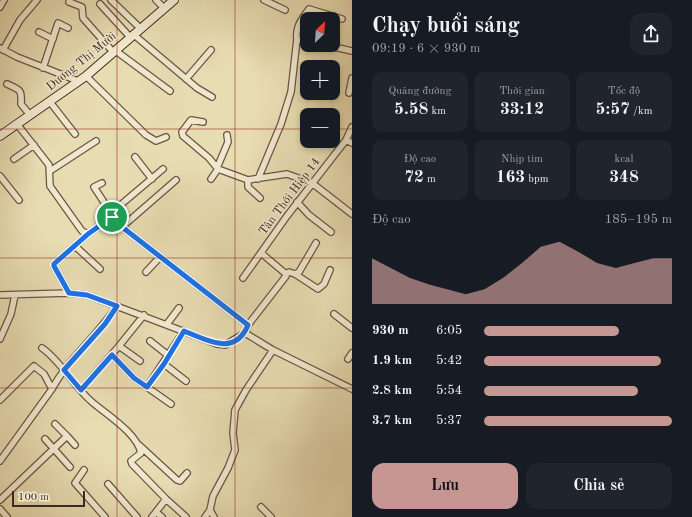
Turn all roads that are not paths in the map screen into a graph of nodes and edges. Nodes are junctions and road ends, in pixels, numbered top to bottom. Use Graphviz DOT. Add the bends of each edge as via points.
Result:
graph roads {
  1 [pos="4,0"];
  2 [pos="37,0"];
  3 [pos="70,0"];
  4 [pos="111,0"];
  5 [pos="156,0"];
  6 [pos="174,0"];
  7 [pos="264,0"];
  8 [pos="100,4"];
  9 [pos="0,6"];
  10 [pos="164,8"];
  11 [pos="285,10"];
  12 [pos="342,19"];
  13 [pos="68,28"];
  14 [pos="140,28"];
  15 [pos="39,32"];
  16 [pos="132,36"];
  17 [pos="53,39"];
  18 [pos="297,40"];
  19 [pos="300,40"];
  20 [pos="340,48"];
  21 [pos="2,49"];
  22 [pos="211,50"];
  23 [pos="352,51"];
  24 [pos="115,52"];
  25 [pos="43,68"];
  26 [pos="352,78"];
  27 [pos="82,79"];
  28 [pos="186,79"];
  29 [pos="7,84"];
  30 [pos="170,91"];
  31 [pos="349,93"];
  32 [pos="212,97"];
  33 [pos="50,102"];
  34 [pos="30,115"];
  35 [pos="203,122"];
  36 [pos="17,124"];
  37 [pos="352,127"];
  38 [pos="75,134"];
  39 [pos="227,135"];
  40 [pos="0,136"];
  41 [pos="166,137"];
  42 [pos="346,140"];
  43 [pos="96,141"];
  44 [pos="352,143"];
  45 [pos="34,145"];
  46 [pos="135,157"];
  47 [pos="14,159"];
  48 [pos="163,169"];
  49 [pos="217,169"];
  50 [pos="50,171"];
  51 [pos="0,176"];
  52 [pos="152,179"];
  53 [pos="211,179"];
  54 [pos="258,179"];
  55 [pos="176,180"];
  56 [pos="248,180"];
  57 [pos="102,183"];
  58 [pos="312,183"];
  59 [pos="260,198"];
  60 [pos="19,200"];
  61 [pos="297,202"];
  62 [pos="352,214"];
  63 [pos="111,215"];
  64 [pos="122,227"];
  65 [pos="331,232"];
  66 [pos="88,234"];
  67 [pos="316,243"];
  68 [pos="75,246"];
  69 [pos="261,253"];
  70 [pos="160,257"];
  71 [pos="100,269"];
  72 [pos="330,270"];
  73 [pos="146,272"];
  74 [pos="286,274"];
  75 [pos="295,274"];
  76 [pos="243,278"];
  77 [pos="69,293"];
  78 [pos="0,295"];
  79 [pos="15,295"];
  80 [pos="117,306"];
  81 [pos="179,308"];
  82 [pos="334,314"];
  83 [pos="144,315"];
  84 [pos="167,324"];
  85 [pos="248,325"];
  86 [pos="352,328"];
  87 [pos="184,331"];
  88 [pos="244,333"];
  89 [pos="0,339"];
  90 [pos="150,341"];
  91 [pos="119,346"];
  92 [pos="42,348"];
  93 [pos="274,350"];
  94 [pos="352,353"];
  95 [pos="112,355"];
  96 [pos="169,356"];
  97 [pos="348,359"];
  98 [pos="140,360"];
  99 [pos="164,364"];
  100 [pos="64,370"];
  101 [pos="186,381"];
  102 [pos="147,387"];
  103 [pos="52,389"];
  104 [pos="352,389"];
  105 [pos="81,390"];
  106 [pos="0,400"];
  107 [pos="171,404"];
  108 [pos="56,424"];
  109 [pos="67,436"];
  110 [pos="45,439"];
  111 [pos="75,445"];
  112 [pos="139,445"];
  113 [pos="54,449"];
  114 [pos="0,461"];
  115 [pos="70,467"];
  116 [pos="84,470"];
  117 [pos="187,473"];
  118 [pos="108,484"];
  119 [pos="166,499"];
  120 [pos="0,500"];
  121 [pos="261,508"];
  122 [pos="0,509"];
  123 [pos="210,510"];
  124 [pos="156,512"];
  125 [pos="6,517"];
  126 [pos="106,517"];
  127 [pos="137,517"];
  128 [pos="152,517"];
  129 [pos="162,517"];
  130 [pos="186,517"];
  131 [pos="205,517"];
  132 [pos="214,517"];
  133 [pos="271,517"];
  1 -- 9 [label="street"];
  2 -- 21 [label="street" via="20,20"];
  3 -- 24 [label="street" via="69,2 82,7 83,18"];
  4 -- 14 [label="street"];
  5 -- 10 [label="street"];
  6 -- 10 [label="street, Dương Thị Mười"];
  7 -- 11 [label="street"];
  8 -- 16 [label="street"];
  10 -- 14 [label="street, Dương Thị Mười"];
  12 -- 18 [label="street" via="309,9 295,31"];
  13 -- 17 [label="street" via="58,24"];
  14 -- 16 [label="street, Dương Thị Mười"];
  15 -- 17 [label="street"];
  16 -- 24 [label="street, Dương Thị Mười"];
  16 -- 28 [label="street"];
  17 -- 25 [label="street"];
  18 -- 19 [label="street"];
  18 -- 54 [label="street" via="290,92 281,124"];
  20 -- 23 [label="street"];
  21 -- 25 [label="street"];
  22 -- 28 [label="street"];
  24 -- 27 [label="street, Dương Thị Mười"];
  24 -- 30 [label="street"];
  25 -- 27 [label="street"];
  26 -- 31 [label="street"];
  27 -- 33 [label="street, Dương Thị Mười"];
  27 -- 41 [label="street" via="146,135 156,140"];
  28 -- 32 [label="street"];
  29 -- 34 [label="street" via="20,90 21,104"];
  33 -- 34 [label="street, Dương Thị Mười"];
  33 -- 38 [label="street"];
  34 -- 36 [label="street, Dương Thị Mười"];
  35 -- 49 [label="street" via="192,120 182,132 183,136 209,158"];
  36 -- 40 [label="street, Dương Thị Mười"];
  36 -- 45 [label="street"];
  37 -- 42 [label="street, Tân Thới Hiệp 14"];
  39 -- 49 [label="street" via="228,142"];
  42 -- 44 [label="street"];
  42 -- 58 [label="street, Tân Thới Hiệp 14"];
  43 -- 50 [label="street"];
  45 -- 47 [label="street"];
  45 -- 50 [label="street" via="49,165"];
  46 -- 52 [label="street"];
  48 -- 52 [label="street"];
  49 -- 53 [label="street"];
  49 -- 56 [label="street"];
  50 -- 66 [label="street" via="50,186 82,231"];
  51 -- 60 [label="street"];
  52 -- 63 [label="street"];
  54 -- 56 [label="street"];
  54 -- 58 [label="street" via="287,174"];
  55 -- 64 [label="street"];
  56 -- 59 [label="street" via="248,187"];
  57 -- 63 [label="street" via="94,187"];
  58 -- 61 [label="street, Tân Thới Hiệp 14"];
  58 -- 62 [label="street"];
  61 -- 65 [label="street"];
  61 -- 69 [label="street, Tân Thới Hiệp 14"];
  63 -- 64 [label="street"];
  63 -- 66 [label="street"];
  64 -- 70 [label="street"];
  66 -- 68 [label="street"];
  67 -- 75 [label="street" via="299,272"];
  68 -- 71 [label="street"];
  68 -- 77 [label="street" via="54,264"];
  69 -- 74 [label="street"];
  69 -- 76 [label="street, Tân Thới Hiệp 14"];
  70 -- 73 [label="street"];
  70 -- 85 [label="street"];
  72 -- 75 [label="street" via="324,284 318,289"];
  74 -- 75 [label="street"];
  74 -- 85 [label="street"];
  77 -- 79 [label="street"];
  77 -- 80 [label="street" via="87,295"];
  78 -- 79 [label="street"];
  79 -- 89 [label="street" via="11,314"];
  80 -- 83 [label="street"];
  80 -- 100 [label="street" via="105,324"];
  81 -- 84 [label="street"];
  82 -- 86 [label="street"];
  83 -- 84 [label="street"];
  83 -- 91 [label="street"];
  84 -- 87 [label="street"];
  85 -- 88 [label="street"];
  87 -- 88 [label="street" via="225,345"];
  87 -- 96 [label="street"];
  88 -- 93 [label="street"];
  90 -- 96 [label="street"];
  91 -- 95 [label="street"];
  91 -- 98 [label="street"];
  92 -- 100 [label="street" via="51,354"];
  93 -- 104 [label="street"];
  93 -- 123 [label="street" via="235,410 235,450 213,496"];
  94 -- 97 [label="street"];
  95 -- 102 [label="street" via="134,378"];
  95 -- 105 [label="street"];
  96 -- 99 [label="street"];
  99 -- 101 [label="street"];
  99 -- 102 [label="street"];
  100 -- 103 [label="street"];
  100 -- 105 [label="street"];
  102 -- 107 [label="street"];
  103 -- 106 [label="street" via="44,374 34,366"];
  103 -- 114 [label="street"];
  105 -- 112 [label="street"];
  108 -- 109 [label="street"];
  109 -- 111 [label="street"];
  109 -- 113 [label="street"];
  110 -- 113 [label="street"];
  112 -- 117 [label="street" via="177,480 180,481"];
  112 -- 119 [label="street" via="140,453 132,464"];
  113 -- 115 [label="street"];
  113 -- 120 [label="street"];
  116 -- 126 [label="street" via="75,483"];
  118 -- 127 [label="street"];
  119 -- 124 [label="street"];
  119 -- 130 [label="street"];
  121 -- 133 [label="street"];
  122 -- 125 [label="street"];
  123 -- 131 [label="street"];
  123 -- 132 [label="street"];
  124 -- 128 [label="street"];
  124 -- 129 [label="street"];
}
